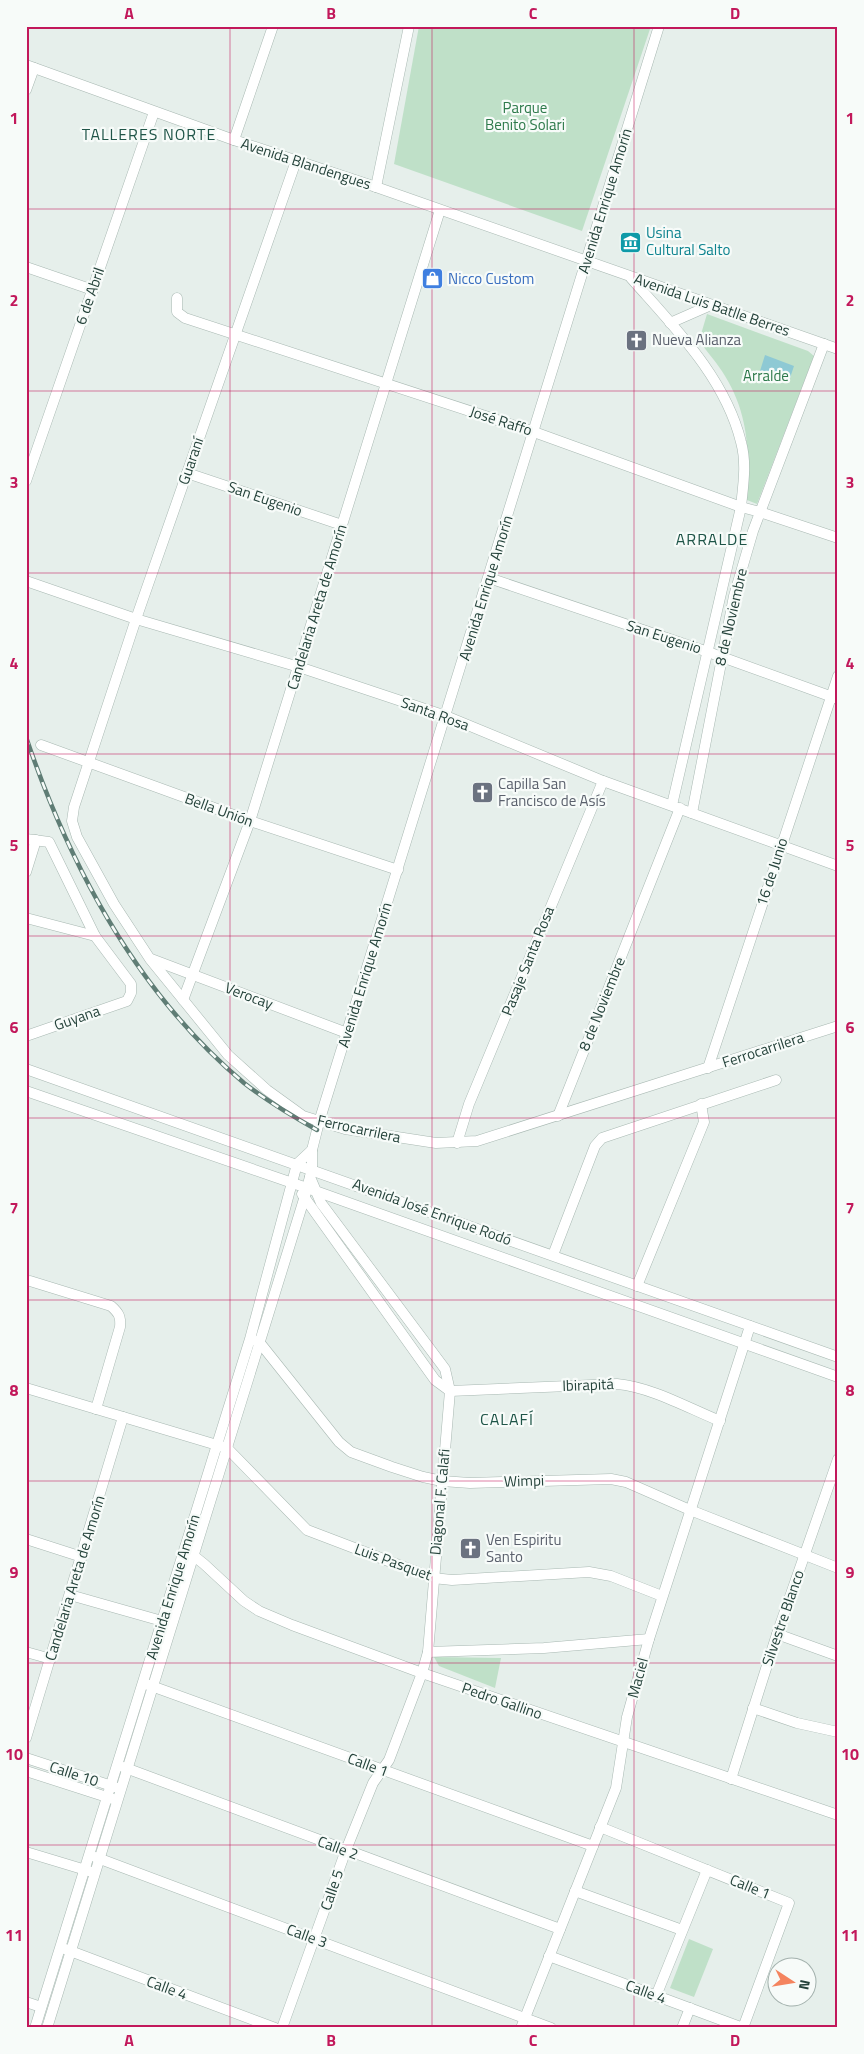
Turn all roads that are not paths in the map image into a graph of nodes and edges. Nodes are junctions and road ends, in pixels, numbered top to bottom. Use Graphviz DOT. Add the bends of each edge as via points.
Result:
graph roads {
  1 [pos="273,26"];
  2 [pos="409,26"];
  3 [pos="659,26"];
  4 [pos="30,66"];
  5 [pos="26,90"];
  6 [pos="154,112"];
  7 [pos="234,140"];
  8 [pos="296,162"];
  9 [pos="376,187"];
  10 [pos="440,210"];
  11 [pos="586,261"];
  12 [pos="26,267"];
  13 [pos="630,277"];
  14 [pos="93,290"];
  15 [pos="177,298"];
  16 [pos="711,305"];
  17 [pos="670,323"];
  18 [pos="236,335"];
  19 [pos="824,344"];
  20 [pos="838,349"];
  21 [pos="387,384"];
  22 [pos="534,432"];
  23 [pos="187,473"];
  24 [pos="26,481"];
  25 [pos="741,507"];
  26 [pos="760,512"];
  27 [pos="342,525"];
  28 [pos="838,538"];
  29 [pos="489,578"];
  30 [pos="26,581"];
  31 [pos="136,620"];
  32 [pos="708,652"];
  33 [pos="722,657"];
  34 [pos="299,667"];
  35 [pos="838,676"];
  36 [pos="834,698"];
  37 [pos="446,716"];
  38 [pos="41,745"];
  39 [pos="88,762"];
  40 [pos="603,780"];
  41 [pos="676,807"];
  42 [pos="692,813"];
  43 [pos="250,821"];
  44 [pos="31,840"];
  45 [pos="781,845"];
  46 [pos="838,866"];
  47 [pos="398,870"];
  48 [pos="26,872"];
  49 [pos="26,918"];
  50 [pos="95,936"];
  51 [pos="150,959"];
  52 [pos="192,974"];
  53 [pos="183,1000"];
  54 [pos="838,1026"];
  55 [pos="347,1032"];
  56 [pos="26,1036"];
  57 [pos="708,1068"];
  58 [pos="26,1069"];
  59 [pos="776,1080"];
  60 [pos="26,1091"];
  61 [pos="701,1104"];
  62 [pos="558,1116"];
  63 [pos="319,1122"];
  64 [pos="456,1143"];
  65 [pos="312,1150"];
  66 [pos="298,1164"];
  67 [pos="311,1173"];
  68 [pos="293,1184"];
  69 [pos="309,1192"];
  70 [pos="553,1255"];
  71 [pos="30,1281"];
  72 [pos="637,1286"];
  73 [pos="750,1326"];
  74 [pos="250,1339"];
  75 [pos="260,1343"];
  76 [pos="744,1344"];
  77 [pos="838,1357"];
  78 [pos="838,1377"];
  79 [pos="26,1388"];
  80 [pos="450,1391"];
  81 [pos="96,1409"];
  82 [pos="123,1417"];
  83 [pos="720,1421"];
  84 [pos="222,1446"];
  85 [pos="838,1459"];
  86 [pos="442,1481"];
  87 [pos="690,1510"];
  88 [pos="26,1539"];
  89 [pos="184,1553"];
  90 [pos="804,1555"];
  91 [pos="194,1556"];
  92 [pos="82,1557"];
  93 [pos="838,1568"];
  94 [pos="433,1578"];
  95 [pos="70,1596"];
  96 [pos="662,1596"];
  97 [pos="167,1623"];
  98 [pos="777,1634"];
  99 [pos="649,1639"];
  100 [pos="26,1652"];
  101 [pos="428,1652"];
  102 [pos="838,1656"];
  103 [pos="51,1659"];
  104 [pos="422,1673"];
  105 [pos="148,1685"];
  106 [pos="753,1708"];
  107 [pos="838,1732"];
  108 [pos="26,1738"];
  109 [pos="623,1742"];
  110 [pos="26,1758"];
  111 [pos="122,1767"];
  112 [pos="382,1770"];
  113 [pos="26,1771"];
  114 [pos="731,1779"];
  115 [pos="116,1787"];
  116 [pos="113,1798"];
  117 [pos="838,1815"];
  118 [pos="600,1827"];
  119 [pos="593,1846"];
  120 [pos="346,1850"];
  121 [pos="26,1852"];
  122 [pos="94,1857"];
  123 [pos="84,1870"];
  124 [pos="707,1870"];
  125 [pos="95,1873"];
  126 [pos="575,1891"];
  127 [pos="560,1929"];
  128 [pos="682,1930"];
  129 [pos="315,1939"];
  130 [pos="60,1947"];
  131 [pos="70,1951"];
  132 [pos="549,1956"];
  133 [pos="656,1996"];
  134 [pos="26,2002"];
  135 [pos="41,2007"];
  136 [pos="690,2008"];
  137 [pos="525,2018"];
  138 [pos="35,2028"];
  139 [pos="47,2028"];
  140 [pos="275,2028"];
  141 [pos="282,2028"];
  142 [pos="521,2028"];
  143 [pos="551,2028"];
  144 [pos="682,2028"];
  145 [pos="742,2028"];
  1 -- 7 [label="street"];
  2 -- 9 [label="street"];
  3 -- 11 [label="street, Avenida Enrique Amorín"];
  4 -- 5 [label="street"];
  4 -- 6 [label="street, Avenida Blandengues"];
  6 -- 7 [label="street, Avenida Blandengues"];
  6 -- 14 [label="street, 6 de Abril"];
  7 -- 8 [label="street, Avenida Blandengues"];
  8 -- 9 [label="street, Avenida Blandengues"];
  8 -- 18 [label="street, Guaraní"];
  9 -- 10 [label="street, Avenida Blandengues"];
  10 -- 11 [label="street, Avenida Blandengues"];
  10 -- 21 [label="street, Candelaria Areta de Amorín"];
  11 -- 13 [label="street, Avenida Luis Batlle Berres"];
  11 -- 22 [label="street, Avenida Enrique Amorín"];
  12 -- 14 [label="street"];
  13 -- 16 [label="street, Avenida Luis Batlle Berres"];
  13 -- 17 [label="street, 8 de Noviembre"];
  14 -- 24 [label="street, 6 de Abril"];
  15 -- 18 [label="street, José Raffo" via="177,312 185,318"];
  16 -- 17 [label="street"];
  16 -- 19 [label="street, Avenida Luis Batlle Berres"];
  17 -- 25 [label="street, 8 de Noviembre" via="714,378 732,415 742,443"];
  18 -- 21 [label="street, José Raffo"];
  18 -- 23 [label="street, Guaraní"];
  19 -- 20 [label="street, Avenida Luis Batlle Berres"];
  19 -- 26 [label="street, 8 de Noviembre"];
  21 -- 22 [label="street, José Raffo"];
  21 -- 27 [label="street, Candelaria Areta de Amorín"];
  22 -- 25 [label="street, José Raffo"];
  22 -- 29 [label="street, Avenida Enrique Amorín"];
  23 -- 27 [label="street, San Eugenio"];
  23 -- 31 [label="street, Guaraní"];
  25 -- 26 [label="street, José Raffo"];
  25 -- 32 [label="street, 8 de Noviembre"];
  26 -- 28 [label="street, José Raffo"];
  26 -- 33 [label="street, 8 de Noviembre" via="734,596"];
  27 -- 34 [label="street, Candelaria Areta de Amorín"];
  29 -- 32 [label="street, San Eugenio"];
  29 -- 37 [label="street, Avenida Enrique Amorín"];
  30 -- 31 [label="street, Santa Rosa"];
  31 -- 34 [label="street, Santa Rosa"];
  31 -- 39 [label="street, Guaraní"];
  32 -- 33 [label="street, San Eugenio"];
  32 -- 41 [label="street, 8 de Noviembre"];
  33 -- 36 [label="street, San Eugenio"];
  33 -- 42 [label="street, 8 de Noviembre"];
  34 -- 37 [label="street, Santa Rosa"];
  34 -- 43 [label="street, Candelaria Areta de Amorín"];
  35 -- 36 [label="street, 16 de Junio"];
  36 -- 45 [label="street, 16 de Junio"];
  37 -- 40 [label="street, Santa Rosa"];
  37 -- 47 [label="street, Avenida Enrique Amorín"];
  38 -- 39 [label="street, Bella Unión"];
  39 -- 43 [label="street, Bella Unión"];
  39 -- 51 [label="street, Ferrocarrilera" via="74,807 72,821 77,837 114,904"];
  40 -- 41 [label="street, Santa Rosa"];
  40 -- 64 [label="street, Pasaje Santa Rosa" via="469,1104"];
  41 -- 42 [label="street, Santa Rosa"];
  41 -- 62 [label="street, 8 de Noviembre"];
  42 -- 45 [label="street, Santa Rosa"];
  43 -- 47 [label="street, Bella Unión"];
  43 -- 52 [label="street, Candelaria Areta de Amorín"];
  44 -- 48 [label="street"];
  44 -- 50 [label="street" via="49,842"];
  45 -- 46 [label="street, Santa Rosa"];
  45 -- 57 [label="street, 16 de Junio"];
  47 -- 55 [label="street, Avenida Enrique Amorín"];
  49 -- 50 [label="street"];
  50 -- 56 [label="street, Guyana" via="131,984 132,993 127,1001"];
  51 -- 52 [label="street, Verocay"];
  51 -- 53 [label="street, Ferrocarrilera"];
  52 -- 53 [label="street, Candelaria Areta de Amorín"];
  52 -- 55 [label="street, Verocay"];
  53 -- 63 [label="street, Ferrocarrilera" via="228,1055 267,1090 293,1110"];
  54 -- 57 [label="street, Ferrocarrilera"];
  55 -- 63 [label="street, Avenida Enrique Amorín"];
  57 -- 62 [label="street, Ferrocarrilera"];
  58 -- 66 [label="street, Avenida José Enrique Rodó"];
  59 -- 61 [label="street"];
  60 -- 68 [label="street"];
  61 -- 70 [label="street" via="602,1138 595,1146"];
  61 -- 72 [label="street" via="704,1122"];
  62 -- 64 [label="street, Ferrocarrilera" via="477,1141"];
  63 -- 64 [label="street, Ferrocarrilera" via="408,1140"];
  63 -- 65 [label="street, Avenida Enrique Amorín"];
  65 -- 66 [label="street"];
  65 -- 67 [label="street, Avenida Enrique Amorín"];
  66 -- 67 [label="street, Avenida José Enrique Rodó"];
  66 -- 68 [label="street, Avenida Enrique Amorín"];
  67 -- 69 [label="street, Avenida Enrique Amorín"];
  67 -- 70 [label="street, Avenida José Enrique Rodó"];
  68 -- 69 [label="street, Diagonal F. Calafi"];
  68 -- 74 [label="street, Avenida Enrique Amorín"];
  69 -- 75 [label="street, Avenida Enrique Amorín"];
  69 -- 76 [label="street, Avenida José Enrique Rodó"];
  69 -- 80 [label="street, Diagonal F. Calafi" via="435,1380"];
  69 -- 80 [label="street, Diagonal F. Calafi" via="321,1203 445,1369"];
  70 -- 72 [label="street, Avenida José Enrique Rodó"];
  71 -- 81 [label="street" via="118,1311 120,1327"];
  72 -- 73 [label="street, Avenida José Enrique Rodó"];
  73 -- 76 [label="street, Maciel"];
  73 -- 77 [label="street, Avenida José Enrique Rodó"];
  74 -- 75 [label="street, Wimpi"];
  74 -- 84 [label="street, Avenida Enrique Amorín"];
  75 -- 84 [label="street, Avenida Enrique Amorín"];
  75 -- 86 [label="street, Wimpi" via="346,1449 392,1468"];
  76 -- 78 [label="street, Avenida José Enrique Rodó"];
  76 -- 83 [label="street, Maciel"];
  79 -- 81 [label="street"];
  80 -- 83 [label="street, Ibirapitá" via="627,1385"];
  80 -- 86 [label="street, Diagonal F. Calafi"];
  81 -- 82 [label="street"];
  82 -- 84 [label="street"];
  82 -- 92 [label="street, Candelaria Areta de Amorín"];
  83 -- 87 [label="street, Maciel"];
  84 -- 89 [label="street, Avenida Enrique Amorín"];
  84 -- 91 [label="street, Avenida Enrique Amorín"];
  84 -- 94 [label="street, Luis Pasquet" via="307,1530"];
  85 -- 90 [label="street, Silvestre Blanco"];
  86 -- 87 [label="street, Wimpi" via="611,1479 626,1482"];
  86 -- 94 [label="street, Diagonal F. Calafi"];
  87 -- 90 [label="street, Wimpi"];
  87 -- 96 [label="street, Maciel"];
  88 -- 92 [label="street"];
  89 -- 91 [label="street, Pedro Gallino"];
  89 -- 97 [label="street, Avenida Enrique Amorín"];
  90 -- 93 [label="street, Wimpi"];
  90 -- 98 [label="street, Silvestre Blanco"];
  91 -- 97 [label="street, Avenida Enrique Amorín"];
  91 -- 104 [label="street, Pedro Gallino" via="259,1611"];
  92 -- 95 [label="street, Candelaria Areta de Amorín"];
  94 -- 96 [label="street, Luis Pasquet" via="452,1580 589,1572 611,1576"];
  94 -- 101 [label="street, Diagonal F. Calafi"];
  95 -- 97 [label="street"];
  95 -- 103 [label="street, Candelaria Areta de Amorín"];
  96 -- 99 [label="street, Maciel"];
  97 -- 105 [label="street, Avenida Enrique Amorín"];
  98 -- 102 [label="street"];
  98 -- 106 [label="street, Silvestre Blanco"];
  99 -- 101 [label="street" via="544,1648"];
  99 -- 109 [label="street, Maciel"];
  100 -- 103 [label="street"];
  101 -- 104 [label="street, Diagonal F. Calafi"];
  103 -- 108 [label="street, Candelaria Areta de Amorín"];
  104 -- 109 [label="street, Pedro Gallino"];
  104 -- 112 [label="street, Calle 5" via="389,1760"];
  105 -- 111 [label="street, Avenida Enrique Amorín"];
  105 -- 112 [label="street, Calle 1"];
  106 -- 107 [label="street"];
  106 -- 114 [label="street, Silvestre Blanco"];
  109 -- 114 [label="street, Pedro Gallino"];
  109 -- 118 [label="street, Maciel" via="616,1788"];
  110 -- 115 [label="street, Calle 10"];
  111 -- 115 [label="street, Avenida Enrique Amorín"];
  111 -- 120 [label="street, Calle 2"];
  112 -- 119 [label="street, Calle 1"];
  112 -- 120 [label="street, Calle 5" via="373,1783"];
  113 -- 116 [label="street, Calle 10"];
  114 -- 117 [label="street, Pedro Gallino"];
  115 -- 116 [label="street, Avenida Enrique Amorín"];
  116 -- 122 [label="street, Avenida Enrique Amorín"];
  118 -- 119 [label="street, Maciel"];
  118 -- 124 [label="street, Calle 1"];
  119 -- 126 [label="street, Maciel"];
  120 -- 127 [label="street, Calle 2"];
  120 -- 129 [label="street, Calle 5"];
  121 -- 123 [label="street"];
  122 -- 123 [label="street, Avenida Enrique Amorín"];
  122 -- 125 [label="street, Avenida Enrique Amorín"];
  122 -- 129 [label="street, Calle 3"];
  123 -- 125 [label="street"];
  123 -- 130 [label="street, Avenida Enrique Amorín"];
  124 -- 128 [label="street"];
  124 -- 145 [label="street, Calle 1" via="789,1903"];
  125 -- 131 [label="street, Avenida Enrique Amorín"];
  126 -- 127 [label="street, Maciel"];
  126 -- 128 [label="street"];
  127 -- 132 [label="street, Maciel"];
  128 -- 133 [label="street"];
  129 -- 137 [label="street, Calle 3"];
  129 -- 141 [label="street, Calle 5"];
  130 -- 131 [label="street, Calle 4"];
  130 -- 135 [label="street, Avenida Enrique Amorín"];
  131 -- 139 [label="street, Avenida Enrique Amorín"];
  131 -- 140 [label="street, Calle 4"];
  132 -- 133 [label="street, Calle 4"];
  132 -- 137 [label="street, Maciel"];
  133 -- 136 [label="street, Calle 4"];
  134 -- 135 [label="street"];
  135 -- 138 [label="street, Avenida Enrique Amorín"];
  136 -- 144 [label="street"];
  136 -- 145 [label="street, Calle 4"];
  137 -- 142 [label="street, Maciel"];
  137 -- 143 [label="street"];
}
